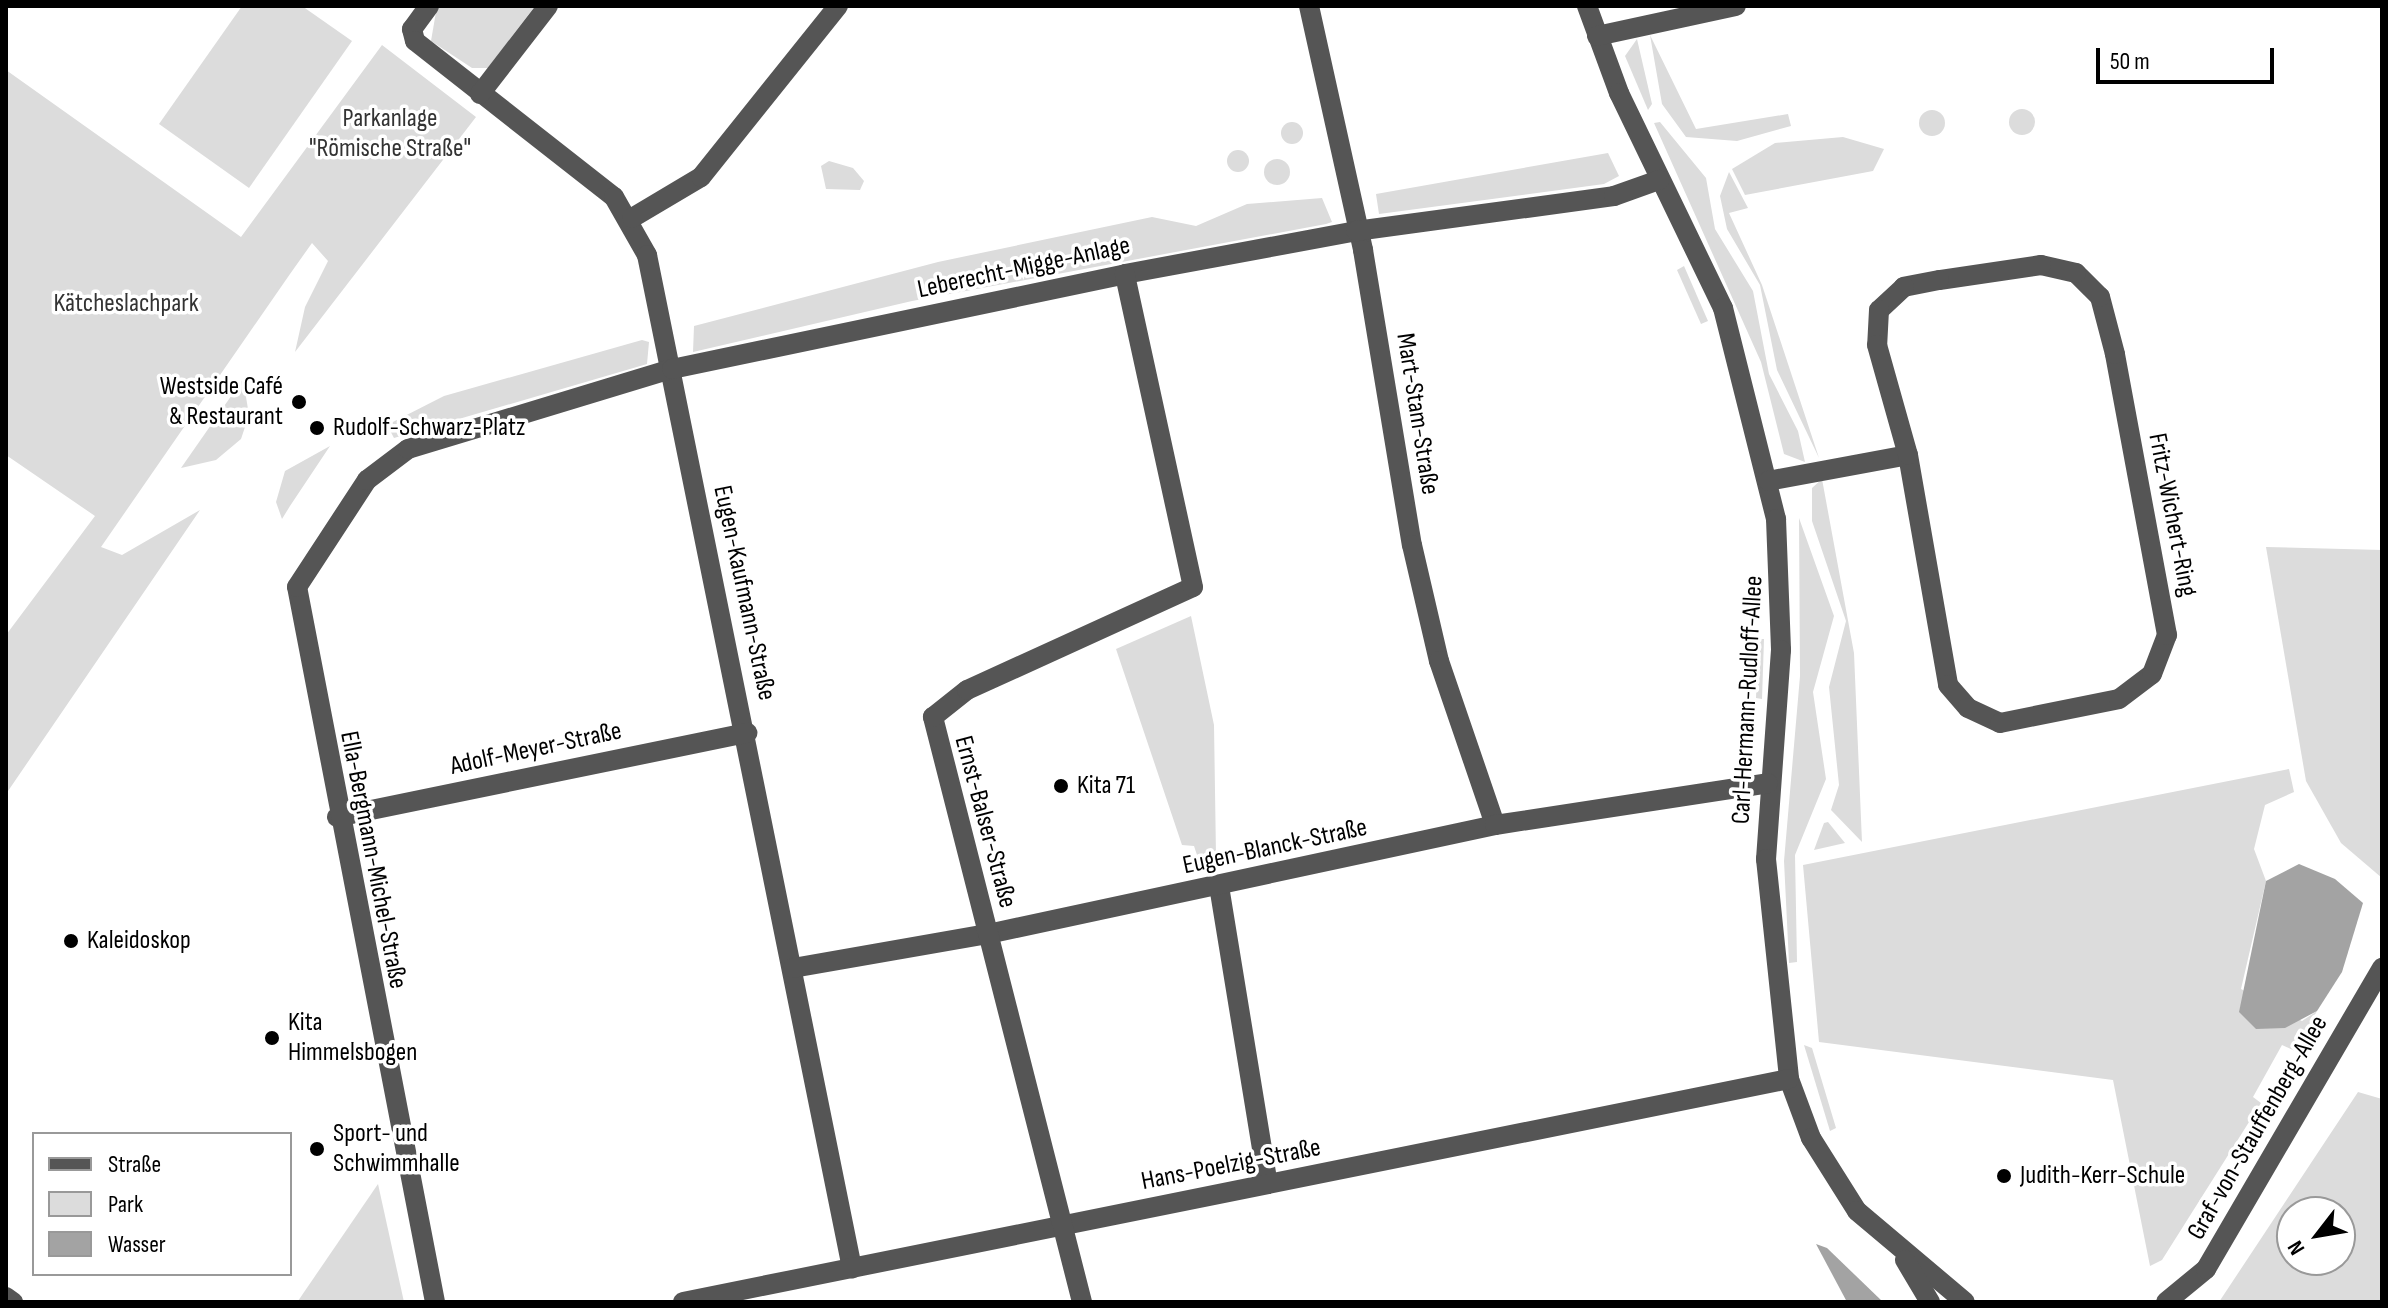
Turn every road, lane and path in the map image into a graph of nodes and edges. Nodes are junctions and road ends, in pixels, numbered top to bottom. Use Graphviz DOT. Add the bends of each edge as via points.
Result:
graph roads {
  1 [pos="429,6"];
  2 [pos="548,6"];
  3 [pos="838,6"];
  4 [pos="1309,6"];
  5 [pos="1587,6"];
  6 [pos="1736,6"];
  7 [pos="1597,36"];
  8 [pos="480,94"];
  9 [pos="1659,180"];
  10 [pos="632,218"];
  11 [pos="1356,231"];
  12 [pos="1125,274"];
  13 [pos="672,369"];
  14 [pos="1908,455"];
  15 [pos="1768,481"];
  16 [pos="301,615"];
  17 [pos="747,733"];
  18 [pos="1768,783"];
  19 [pos="337,817"];
  20 [pos="1495,825"];
  21 [pos="1219,886"];
  22 [pos="988,934"];
  23 [pos="793,968"];
  24 [pos="2382,968"];
  25 [pos="1789,1079"];
  26 [pos="1268,1184"];
  27 [pos="1064,1225"];
  28 [pos="1901,1253"];
  29 [pos="852,1268"];
  30 [pos="6,1297"];
  31 [pos="13,1302"];
  32 [pos="435,1302"];
  33 [pos="683,1302"];
  34 [pos="1082,1302"];
  35 [pos="1930,1302"];
  36 [pos="1965,1302"];
  37 [pos="2166,1302"];
  1 -- 8 [label="street" via="412,29 415,41"];
  2 -- 8 [label="street"];
  3 -- 10 [label="street" via="701,177"];
  4 -- 11 [label="street, Mart-Stam-Straße"];
  5 -- 7 [label="street, Carl-Hermann-Rudloff-Allee"];
  6 -- 7 [label="street"];
  7 -- 9 [label="street, Carl-Hermann-Rudloff-Allee"];
  8 -- 10 [label="street"];
  9 -- 11 [label="street, Leberecht-Migge-Anlage" via="1614,196"];
  9 -- 15 [label="street, Carl-Hermann-Rudloff-Allee" via="1723,308"];
  10 -- 13 [label="street, Eugen-Kaufmann-Straße"];
  11 -- 12 [label="street, Leberecht-Migge-Anlage"];
  11 -- 20 [label="street, Mart-Stam-Straße" via="1439,661"];
  12 -- 13 [label="street, Leberecht-Migge-Anlage"];
  12 -- 22 [label="street, Ernst-Balser-Straße" via="1193,587 967,690 933,717"];
  13 -- 16 [label="street, Leberecht-Migge-Anlage" via="408,449 367,480 306,565 297,587"];
  13 -- 17 [label="street, Eugen-Kaufmann-Straße"];
  14 -- 14 [label="street, Fritz-Wichert-Ring" via="1948,685 1968,708 2000,723 2119,699 2152,674 2167,635 2118,369 2100,297 2076,273 2041,265 1939,280 1904,287 1879,310 1877,345"];
  14 -- 15 [label="street"];
  15 -- 18 [label="street, Carl-Hermann-Rudloff-Allee" via="1780,557 1781,650"];
  16 -- 19 [label="street, Ella-Bergmann-Michel-Straße"];
  17 -- 19 [label="street, Adolf-Meyer-Straße"];
  17 -- 23 [label="street, Eugen-Kaufmann-Straße"];
  18 -- 20 [label="street, Eugen-Blanck-Straße"];
  18 -- 25 [label="street, Carl-Hermann-Rudloff-Allee" via="1769,936"];
  19 -- 32 [label="street, Ella-Bergmann-Michel-Straße"];
  20 -- 21 [label="street, Eugen-Blanck-Straße"];
  21 -- 22 [label="street, Eugen-Blanck-Straße"];
  21 -- 26 [label="street"];
  22 -- 23 [label="street, Eugen-Blanck-Straße"];
  22 -- 27 [label="street, Ernst-Balser-Straße"];
  23 -- 29 [label="street, Eugen-Kaufmann-Straße"];
  24 -- 37 [label="street, Graf-von-Stauffenberg-Allee" via="2206,1269"];
  25 -- 26 [label="street, Hans-Poelzig-Straße"];
  25 -- 28 [label="street, Carl-Hermann-Rudloff-Allee" via="1835,1180"];
  26 -- 27 [label="street, Hans-Poelzig-Straße"];
  27 -- 29 [label="street, Hans-Poelzig-Straße"];
  27 -- 34 [label="street, Ernst-Balser-Straße"];
  28 -- 35 [label="street, Carl-Hermann-Rudloff-Allee"];
  28 -- 36 [label="street, Carl-Hermann-Rudloff-Allee"];
  29 -- 33 [label="street, Hans-Poelzig-Straße"];
  30 -- 31 [label="street"];
}
